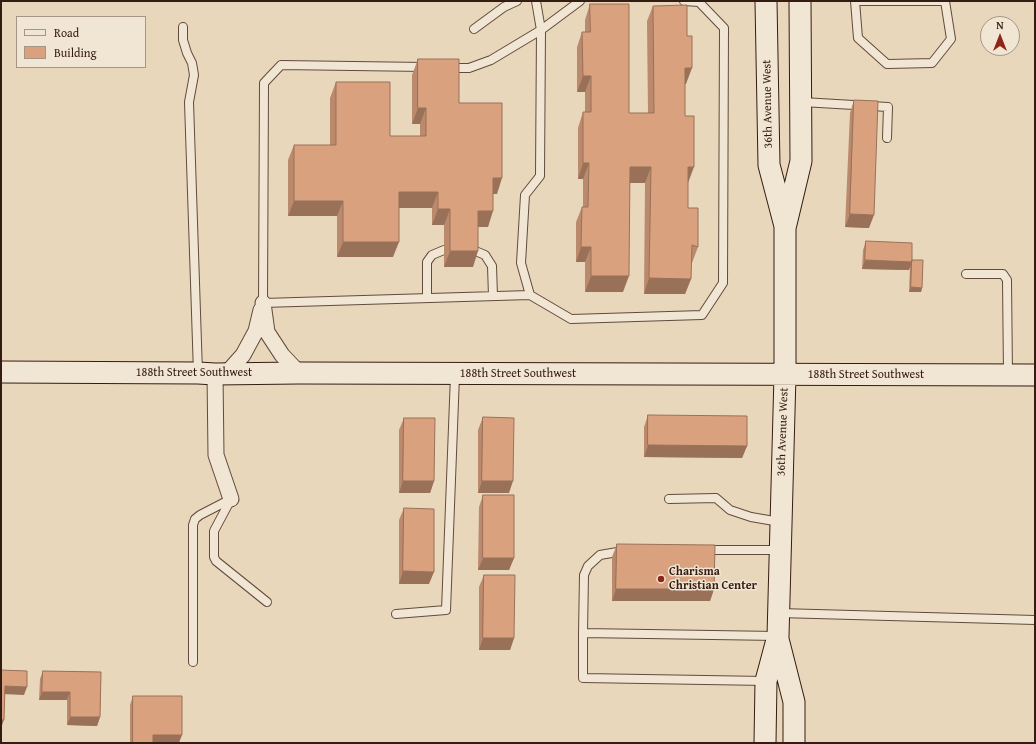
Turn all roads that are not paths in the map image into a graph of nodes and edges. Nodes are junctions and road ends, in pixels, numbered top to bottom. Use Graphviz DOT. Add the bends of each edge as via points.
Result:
graph roads {
  1 [pos="517,1"];
  2 [pos="536,1"];
  3 [pos="580,1"];
  4 [pos="684,1"];
  5 [pos="766,1"];
  6 [pos="800,1"];
  7 [pos="855,1"];
  8 [pos="183,27"];
  9 [pos="474,29"];
  10 [pos="541,30"];
  11 [pos="801,102"];
  12 [pos="887,138"];
  13 [pos="785,228"];
  14 [pos="444,250"];
  15 [pos="473,250"];
  16 [pos="966,274"];
  17 [pos="530,295"];
  18 [pos="493,296"];
  19 [pos="427,298"];
  20 [pos="263,303"];
  21 [pos="1,372"];
  22 [pos="299,373"];
  23 [pos="213,374"];
  24 [pos="455,374"];
  25 [pos="785,374"];
  26 [pos="1008,375"];
  27 [pos="1035,375"];
  28 [pos="231,499"];
  29 [pos="669,499"];
  30 [pos="781,522"];
  31 [pos="631,550"];
  32 [pos="693,550"];
  33 [pos="780,550"];
  34 [pos="267,602"];
  35 [pos="778,613"];
  36 [pos="396,614"];
  37 [pos="1035,620"];
  38 [pos="582,633"];
  39 [pos="778,636"];
  40 [pos="193,662"];
  41 [pos="766,681"];
  42 [pos="765,743"];
  43 [pos="794,743"];
  1 -- 9 [label="lane"];
  2 -- 10 [label="lane"];
  3 -- 10 [label="lane"];
  4 -- 17 [label="lane" via="699,2 724,28 723,283 702,315 571,319"];
  5 -- 13 [label="main road, 36th Avenue West" via="769,165"];
  6 -- 11 [label="main road, 36th Avenue West"];
  7 -- 7 [label="lane" via="858,38 887,64 932,63 951,39 945,1"];
  8 -- 23 [label="lane" via="183,40 194,74 189,102"];
  10 -- 17 [label="lane" via="540,176 525,195 521,263"];
  10 -- 20 [label="lane" via="491,60 469,68 281,66 264,83"];
  11 -- 12 [label="lane" via="888,107"];
  11 -- 13 [label="main road, 36th Avenue West" via="801,161"];
  13 -- 25 [label="main road, 36th Avenue West"];
  14 -- 19 [label="lane" via="432,255 427,262"];
  15 -- 18 [label="lane" via="485,255 492,266"];
  16 -- 26 [label="lane" via="1003,274 1006,277"];
  17 -- 18 [label="lane"];
  18 -- 19 [label="lane"];
  19 -- 20 [label="lane"];
  20 -- 22 [label="street" via="268,332 282,355"];
  20 -- 23 [label="street" via="256,331 243,355"];
  21 -- 23 [label="main road, 188th Street Southwest"];
  22 -- 23 [label="main road, 188th Street Southwest"];
  22 -- 24 [label="main road, 188th Street Southwest"];
  23 -- 28 [label="street" via="216,455"];
  24 -- 25 [label="main road, 188th Street Southwest"];
  24 -- 36 [label="lane" via="446,610"];
  25 -- 26 [label="main road, 188th Street Southwest"];
  25 -- 30 [label="main road, 36th Avenue West"];
  26 -- 27 [label="main road, 188th Street Southwest"];
  28 -- 34 [label="lane" via="214,531 214,557"];
  28 -- 40 [label="lane" via="200,515 193,525"];
  29 -- 30 [label="lane" via="716,498 730,510"];
  30 -- 33 [label="main road, 36th Avenue West"];
  31 -- 38 [label="lane" via="600,555 588,566 584,575"];
  32 -- 33 [label="lane"];
  33 -- 35 [label="main road, 36th Avenue West"];
  35 -- 37 [label="lane"];
  35 -- 39 [label="main road, 36th Avenue West"];
  38 -- 39 [label="lane"];
  38 -- 41 [label="lane" via="582,678"];
  39 -- 41 [label="main road, 36th Avenue West"];
  39 -- 43 [label="main road, 36th Avenue West" via="794,702"];
  41 -- 42 [label="main road, 36th Avenue West"];
}
